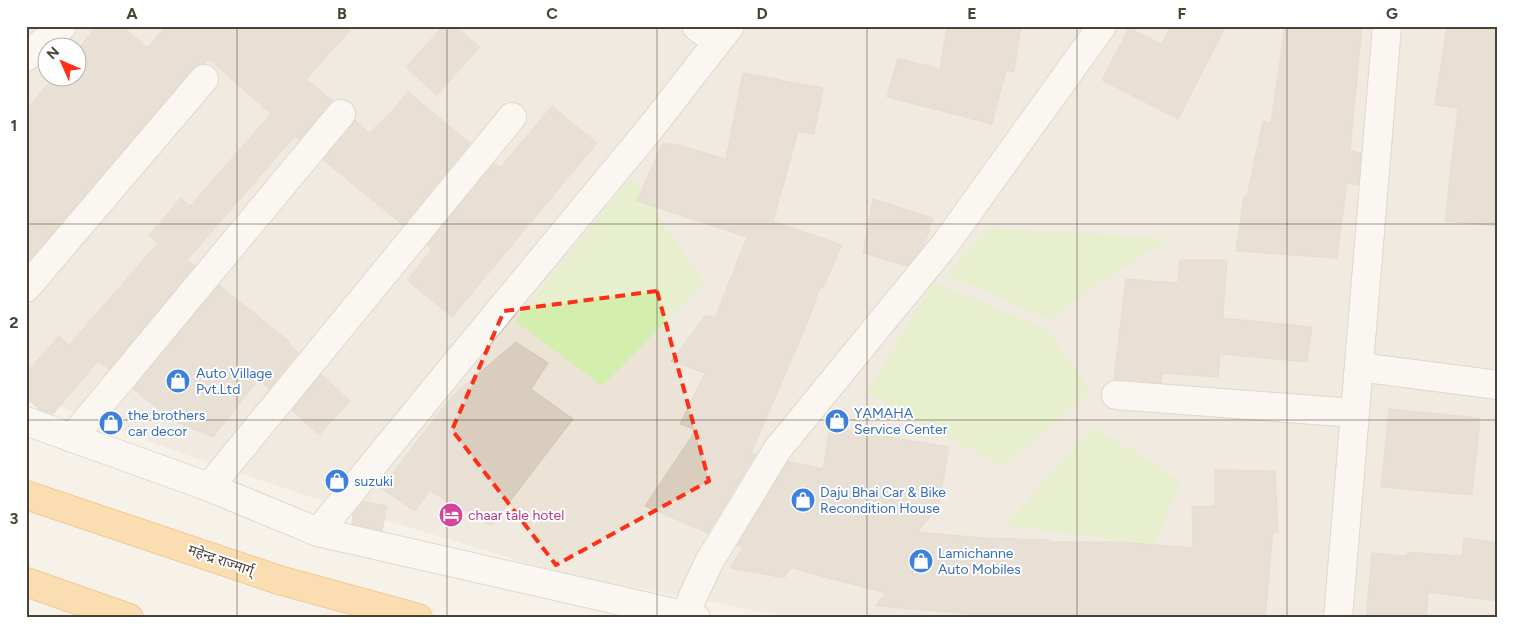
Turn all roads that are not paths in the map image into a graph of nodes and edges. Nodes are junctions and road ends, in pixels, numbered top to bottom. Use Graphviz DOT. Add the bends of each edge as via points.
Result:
graph roads {
  1 [pos="62,26"];
  2 [pos="1102,26"];
  3 [pos="1387,26"];
  4 [pos="714,32"];
  5 [pos="26,57"];
  6 [pos="204,79"];
  7 [pos="341,114"];
  8 [pos="512,117"];
  9 [pos="26,288"];
  10 [pos="1359,367"];
  11 [pos="1498,385"];
  12 [pos="1116,395"];
  13 [pos="1354,413"];
  14 [pos="26,421"];
  15 [pos="72,438"];
  16 [pos="209,487"];
  17 [pos="26,496"];
  18 [pos="318,532"];
  19 [pos="26,582"];
  20 [pos="691,617"];
  21 [pos="129,618"];
  22 [pos="418,618"];
  23 [pos="1338,618"];
  1 -- 5 [label="street"];
  2 -- 20 [label="street" via="946,243 777,450 710,562 693,596"];
  3 -- 10 [label="street"];
  4 -- 18 [label="street" via="650,130"];
  6 -- 9 [label="street"];
  7 -- 15 [label="street"];
  8 -- 16 [label="street"];
  10 -- 11 [label="street"];
  10 -- 13 [label="street"];
  12 -- 13 [label="street"];
  13 -- 23 [label="street"];
  14 -- 15 [label="street"];
  15 -- 16 [label="street"];
  16 -- 18 [label="street"];
  17 -- 22 [label="highway, महेन्द्र राज्मार्ग्" via="279,580"];
  18 -- 20 [label="street"];
  19 -- 21 [label="highway"];
}
